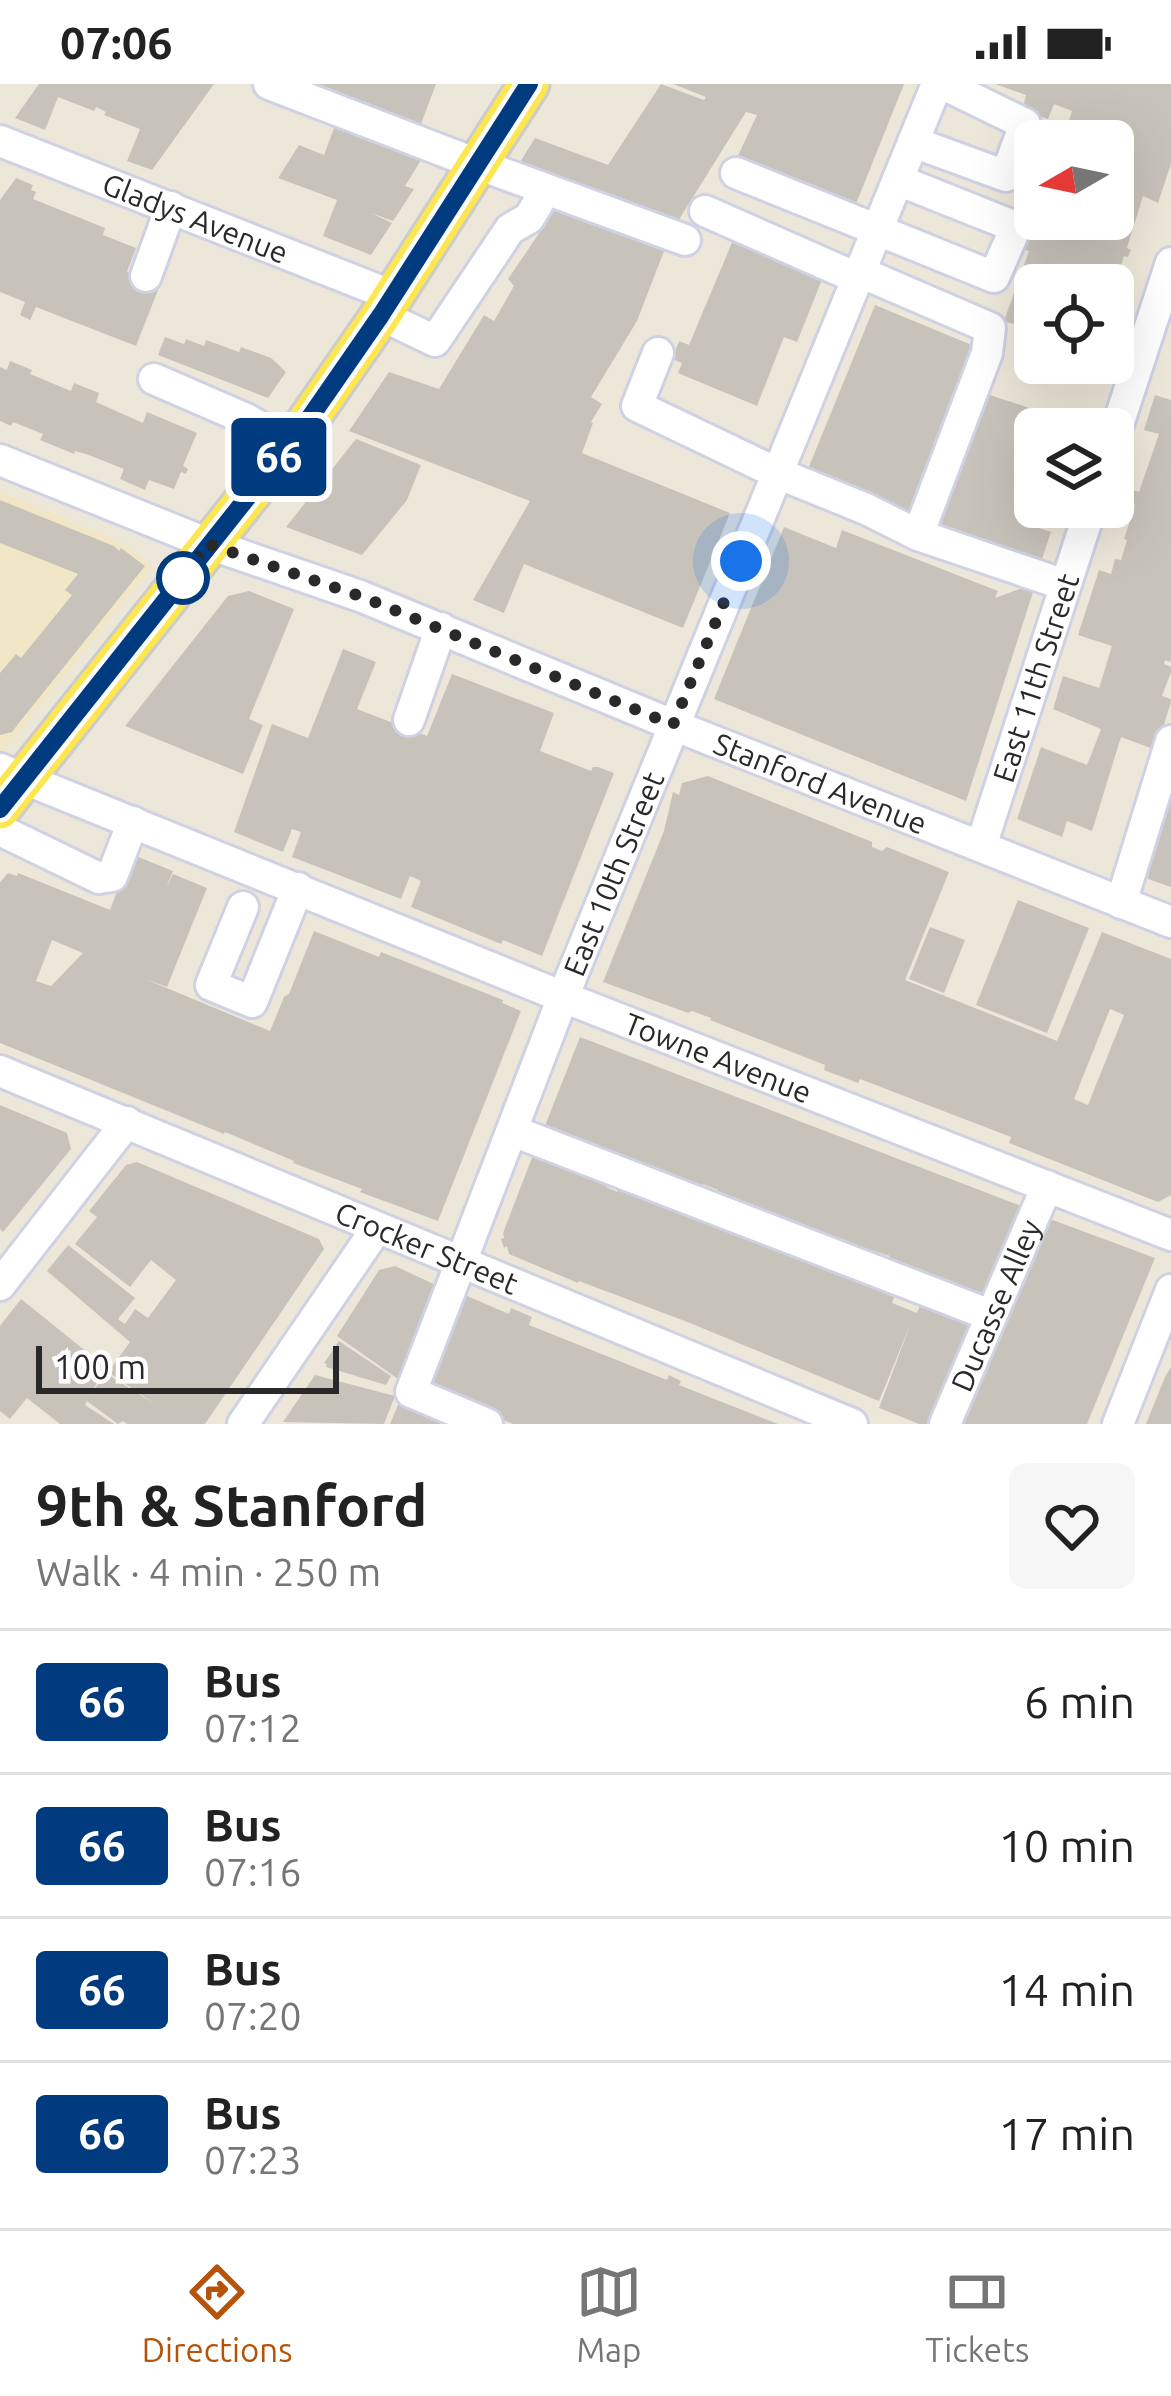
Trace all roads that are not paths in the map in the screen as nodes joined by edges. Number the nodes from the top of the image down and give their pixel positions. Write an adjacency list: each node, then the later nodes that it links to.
1 (269, 84): 6 (street)
2 (529, 84): 6 (main road)
3 (940, 84): 5 (street, East 10th Street); 5 (street)
4 (0, 141): 10 (street, Gladys Avenue)
5 (913, 142): 8 (street, East 10th Street)
6 (477, 164): 13 (street); 17 (main road)
7 (736, 172): 12 (street)
8 (898, 180): 12 (street, East 10th Street); 12 (street)
9 (538, 203): 17 (street, Gladys Avenue)
10 (171, 207): 16 (street); 17 (street, Gladys Avenue)
11 (705, 212): 15 (street)
12 (877, 230): 15 (street, East 10th Street)
13 (685, 240)
14 (1171, 263): 20 (street)
15 (859, 275): 23 (street, East 10th Street); 25 (street)
16 (146, 276)
17 (387, 306): 21 (main road)
18 (658, 353): 23 (street)
19 (154, 380): 21 (street)
20 (1123, 408)
21 (290, 444): 26 (main road)
22 (0, 460): 26 (street, Stanford Avenue)
23 (777, 473): 25 (street); 30 (street, East 10th Street)
24 (1084, 528): 27 (street, East 11th Street)
25 (918, 536): 27 (street)
26 (208, 544): 28 (street, Stanford Avenue); 32 (main road)
27 (1065, 585): 35 (street, East 11th Street)
28 (441, 628): 29 (street); 30 (street, Stanford Avenue)
29 (409, 721)
30 (673, 725): 35 (street, Stanford Avenue); 40 (street, East 10th Street)
31 (1171, 741): 37 (street)
32 (8, 785): 33 (street, Towne Avenue)
33 (133, 822): 34 (street); 36 (street, Towne Avenue)
34 (0, 830)
35 (981, 846): 37 (street, Stanford Avenue)
36 (298, 888): 38 (street); 40 (street, Towne Avenue)
37 (1121, 902): 39 (street, Stanford Avenue)
38 (243, 908)
39 (1171, 922)
40 (563, 997): 43 (street, East 10th Street); 44 (street, Towne Avenue)
41 (0, 1071): 42 (street, Crocker Street)
42 (127, 1122): 45 (street, Crocker Street); 48 (street)
43 (513, 1131): 47 (street, East 10th Street); 50 (street)
44 (1047, 1186): 46 (street, Towne Avenue); 50 (street, Ducasse Alley)
45 (377, 1228): 47 (street, Crocker Street); 51 (street)
46 (1171, 1234)
47 (459, 1263): 52 (street, East 10th Street); 53 (street, Crocker Street)
48 (0, 1285)
49 (1171, 1290): 55 (street)
50 (990, 1315): 54 (street, Ducasse Alley)
51 (243, 1424)
52 (487, 1424)
53 (851, 1424)
54 (945, 1424)
55 (1118, 1424)

